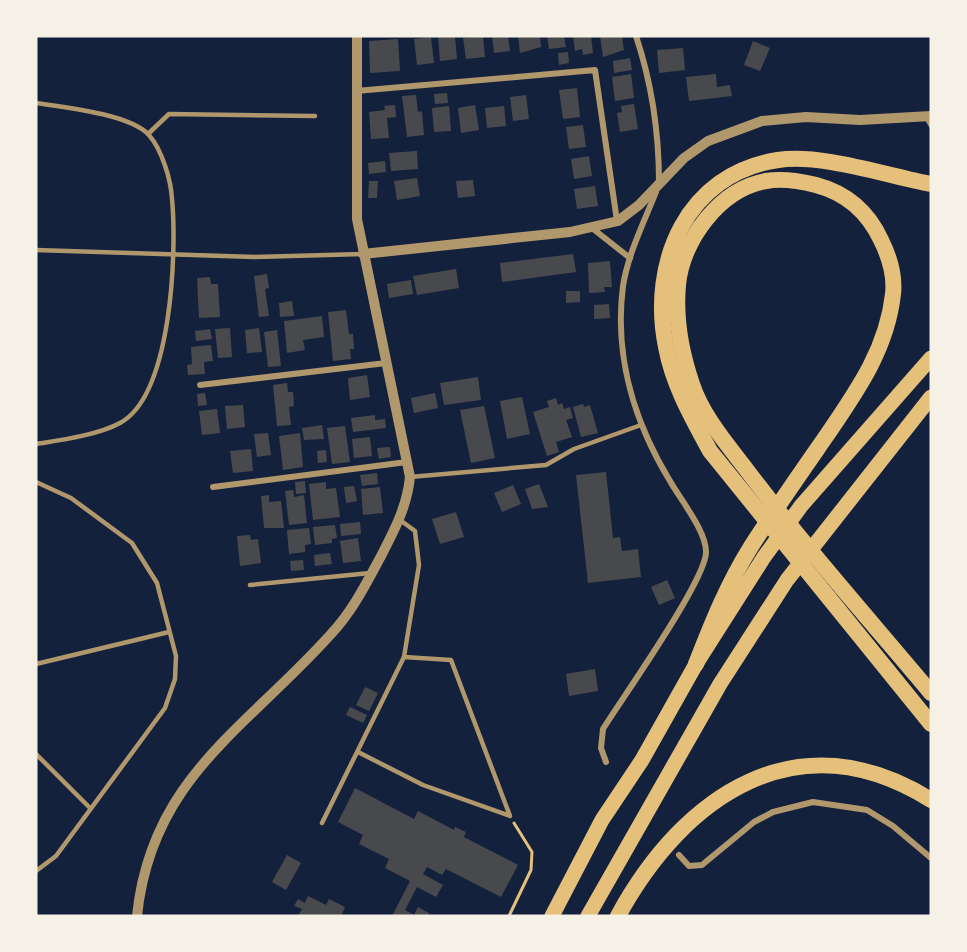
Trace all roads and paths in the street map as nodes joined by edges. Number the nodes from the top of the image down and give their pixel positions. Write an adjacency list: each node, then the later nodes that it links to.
1 (357, 36): 3 (street)
2 (636, 36): 8 (street)
3 (356, 91): 10 (street); 14 (street)
4 (36, 103): 7 (lane)
5 (315, 116): 7 (lane)
6 (929, 120): 8 (street)
7 (148, 134): 13 (lane)
8 (660, 182): 10 (street); 15 (street)
9 (931, 184): 35 (highway)
10 (618, 221): 11 (street)
11 (592, 228): 14 (street); 15 (street)
12 (36, 250): 13 (lane)
13 (172, 254): 14 (lane); 21 (lane)
14 (363, 254): 17 (street)
15 (630, 258): 20 (street)
16 (931, 358): 27 (highway)
17 (386, 363): 18 (street); 22 (street)
18 (200, 385)
19 (931, 397): 49 (highway)
20 (641, 425): 23 (lane); 38 (street)
21 (36, 444)
22 (406, 462): 23 (street); 25 (street)
23 (410, 477): 26 (street)
24 (36, 482): 30 (lane)
25 (213, 487)
26 (400, 520): 28 (street); 31 (lane)
27 (758, 551): 33 (highway); 34 (highway)
28 (372, 572): 29 (lane); 46 (street)
29 (250, 585)
30 (169, 632): 32 (lane); 40 (lane)
31 (404, 657): 36 (lane); 41 (lane)
32 (36, 664)
33 (696, 664): 48 (highway)
34 (931, 693)
35 (931, 724)
36 (358, 752): 41 (lane); 42 (lane)
37 (36, 754): 40 (lane)
38 (606, 762)
39 (931, 800): 50 (highway)
40 (90, 808): 45 (lane)
41 (510, 816): 47 (path)
42 (322, 823)
43 (679, 855): 44 (street)
44 (931, 858)
45 (36, 871)
46 (137, 916)
47 (509, 916)
48 (552, 916)
49 (588, 916)
50 (618, 916)

